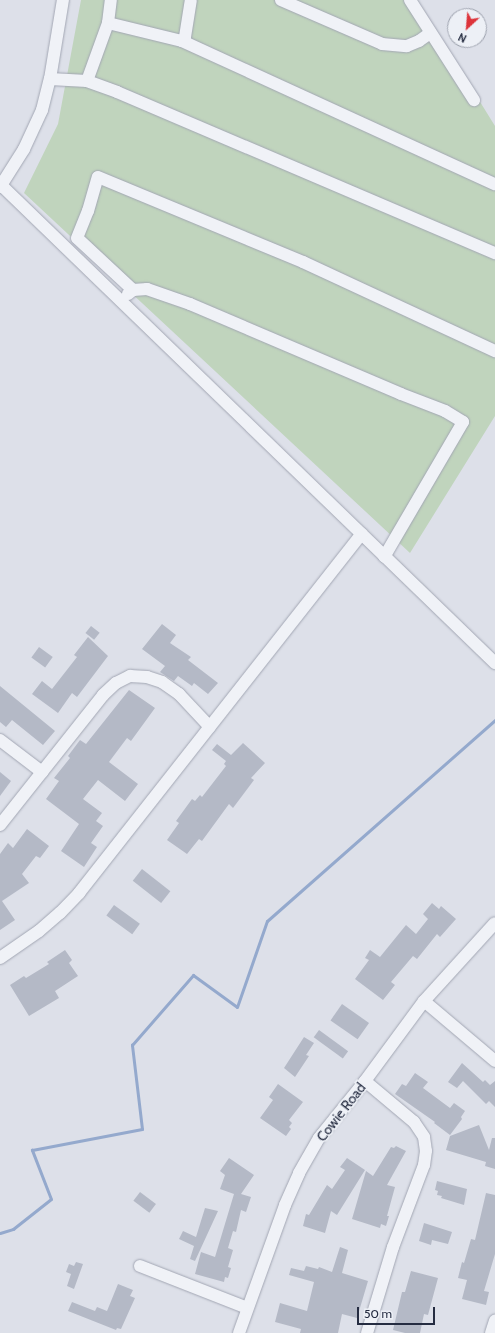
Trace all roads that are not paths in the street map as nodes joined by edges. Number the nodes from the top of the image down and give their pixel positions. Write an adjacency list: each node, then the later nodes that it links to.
1 (64, 0): 9 (street)
2 (111, 0): 6 (street)
3 (191, 0): 8 (street)
4 (281, 0): 7 (street)
5 (410, 0): 7 (street)
6 (108, 23): 8 (street); 10 (street)
7 (430, 33): 11 (street)
8 (182, 41): 12 (street)
9 (50, 78): 10 (street); 13 (street)
10 (87, 81): 14 (street)
11 (474, 100)
12 (495, 184)
13 (1, 185): 16 (street)
14 (495, 254)
15 (133, 290): 16 (street); 17 (street); 19 (street)
16 (121, 300): 18 (street)
17 (495, 350)
18 (361, 534): 19 (street); 21 (street)
19 (384, 557): 20 (street)
20 (495, 663)
21 (210, 727): 23 (street); 26 (street)
22 (0, 740): 23 (street)
23 (42, 772): 24 (street)
24 (0, 825)
25 (495, 922): 27 (street, Cowie Road)
26 (0, 958)
27 (424, 1001): 28 (street); 29 (street, Cowie Road)
28 (495, 1061)
29 (365, 1081): 31 (street, Cowie Road); 34 (street)
30 (140, 1266): 31 (street)
31 (246, 1308): 33 (street, Cowie Road)
32 (495, 1321): 35 (street)
33 (239, 1333)
34 (367, 1333)
35 (491, 1333)

